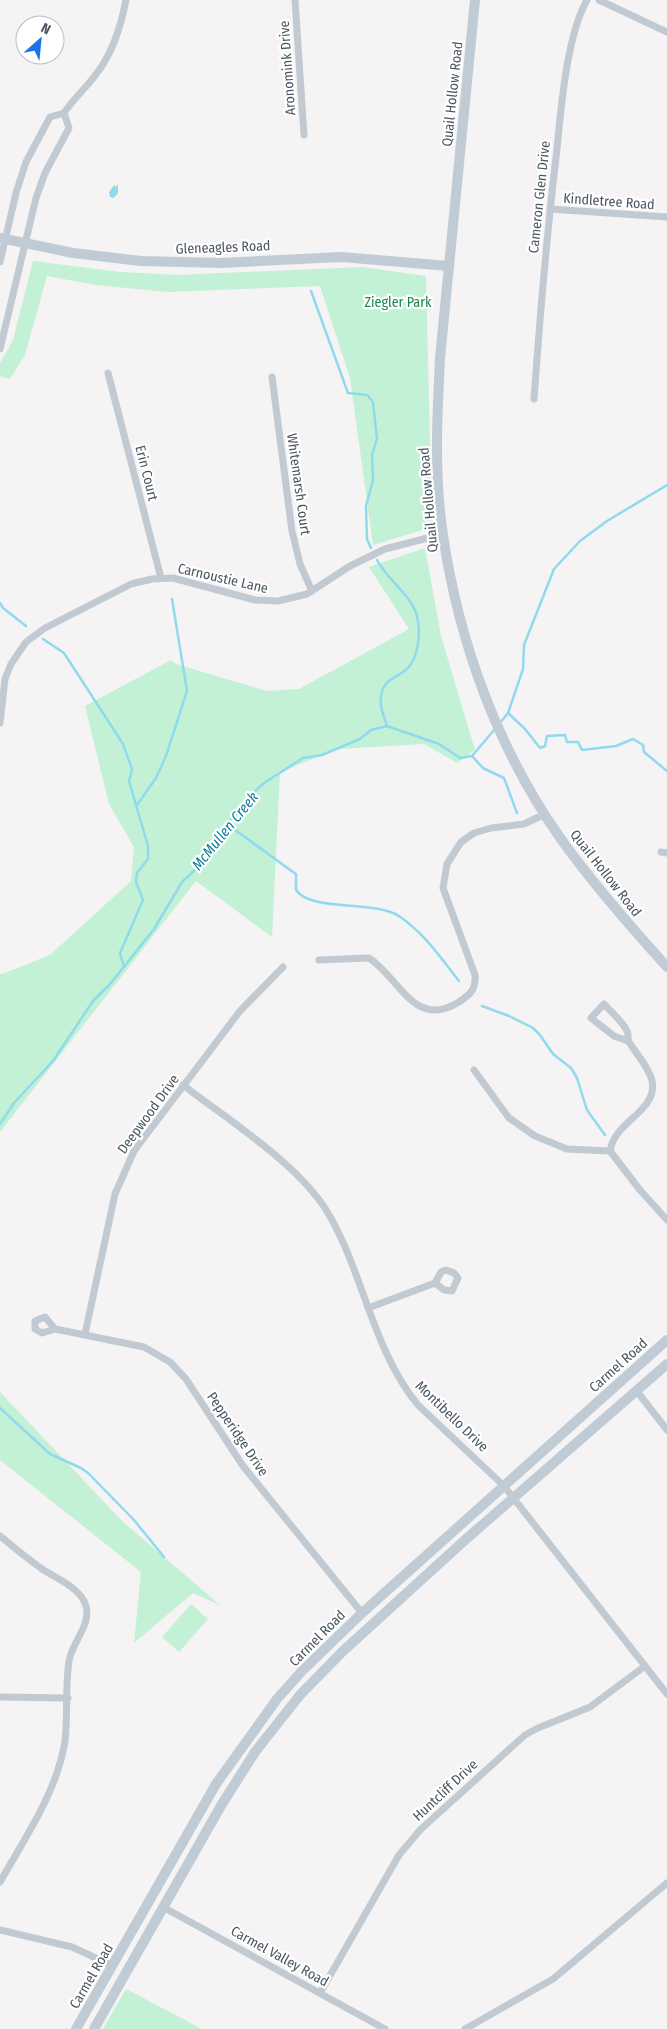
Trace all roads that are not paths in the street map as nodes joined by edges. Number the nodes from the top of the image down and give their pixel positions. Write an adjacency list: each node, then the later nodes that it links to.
1 (126, 0): 7 (street)
2 (295, 0): 8 (street, Aronomink Drive)
3 (475, 0): 14 (main road, Quail Hollow Road)
4 (587, 0): 9 (street, Cameron Glen Drive)
5 (599, 0): 6 (street)
6 (667, 32)
7 (64, 113): 11 (street); 12 (street)
8 (304, 135)
9 (550, 209): 10 (street, Kindletree Road); 18 (street, Cameron Glen Drive)
10 (667, 217)
11 (3, 238): 12 (main road, Gleneagles Road); 13 (street)
12 (26, 244): 14 (main road, Gleneagles Road); 15 (street)
13 (0, 262)
14 (449, 266): 19 (main road, Quail Hollow Road)
15 (0, 349)
16 (108, 373): 20 (street, Erin Court)
17 (272, 377): 21 (street, Whitemarsh Court)
18 (534, 399)
19 (443, 534): 21 (street, Carnoustie Lane); 23 (main road, Quail Hollow Road)
20 (160, 578): 21 (street, Carnoustie Lane); 22 (street, Carnoustie Lane)
21 (312, 591)
22 (0, 723)
23 (545, 814): 24 (street); 26 (main road, Quail Hollow Road)
24 (319, 960)
25 (283, 967): 29 (street, Deepwood Drive)
26 (667, 967)
27 (628, 1041): 27 (street); 30 (street)
28 (474, 1070): 30 (street)
29 (183, 1085): 33 (street, Montibello Drive); 35 (street, Deepwood Drive)
30 (610, 1151): 31 (street)
31 (667, 1219)
32 (435, 1283): 33 (street)
33 (368, 1308): 40 (street, Montibello Drive)
34 (55, 1328): 35 (street, Pepperidge Drive)
35 (85, 1334): 43 (street, Pepperidge Drive)
36 (667, 1340): 40 (main road, Carmel Road)
37 (667, 1364): 38 (main road, Carmel Road)
38 (636, 1390): 39 (street); 41 (main road, Carmel Road)
39 (667, 1430)
40 (504, 1486): 41 (street, Montibello Drive); 43 (main road, Carmel Road)
41 (513, 1497): 44 (street, Montibello Drive); 50 (main road, Carmel Road)
42 (0, 1536): 47 (street)
43 (362, 1613): 52 (main road, Carmel Road)
44 (645, 1666): 45 (street, Montibello Drive); 53 (street, Huntcliff Drive)
45 (667, 1694)
46 (0, 1697): 47 (street)
47 (68, 1698): 48 (street)
48 (0, 1882)
49 (667, 1883): 57 (street)
50 (163, 1907): 53 (street, Carmel Valley Road); 55 (main road, Carmel Road)
51 (0, 1930): 52 (street)
52 (113, 1966): 54 (main road, Carmel Road)
53 (320, 1993): 56 (street, Carmel Valley Road)
54 (76, 2029)
55 (94, 2029)
56 (385, 2029)
57 (465, 2029)

